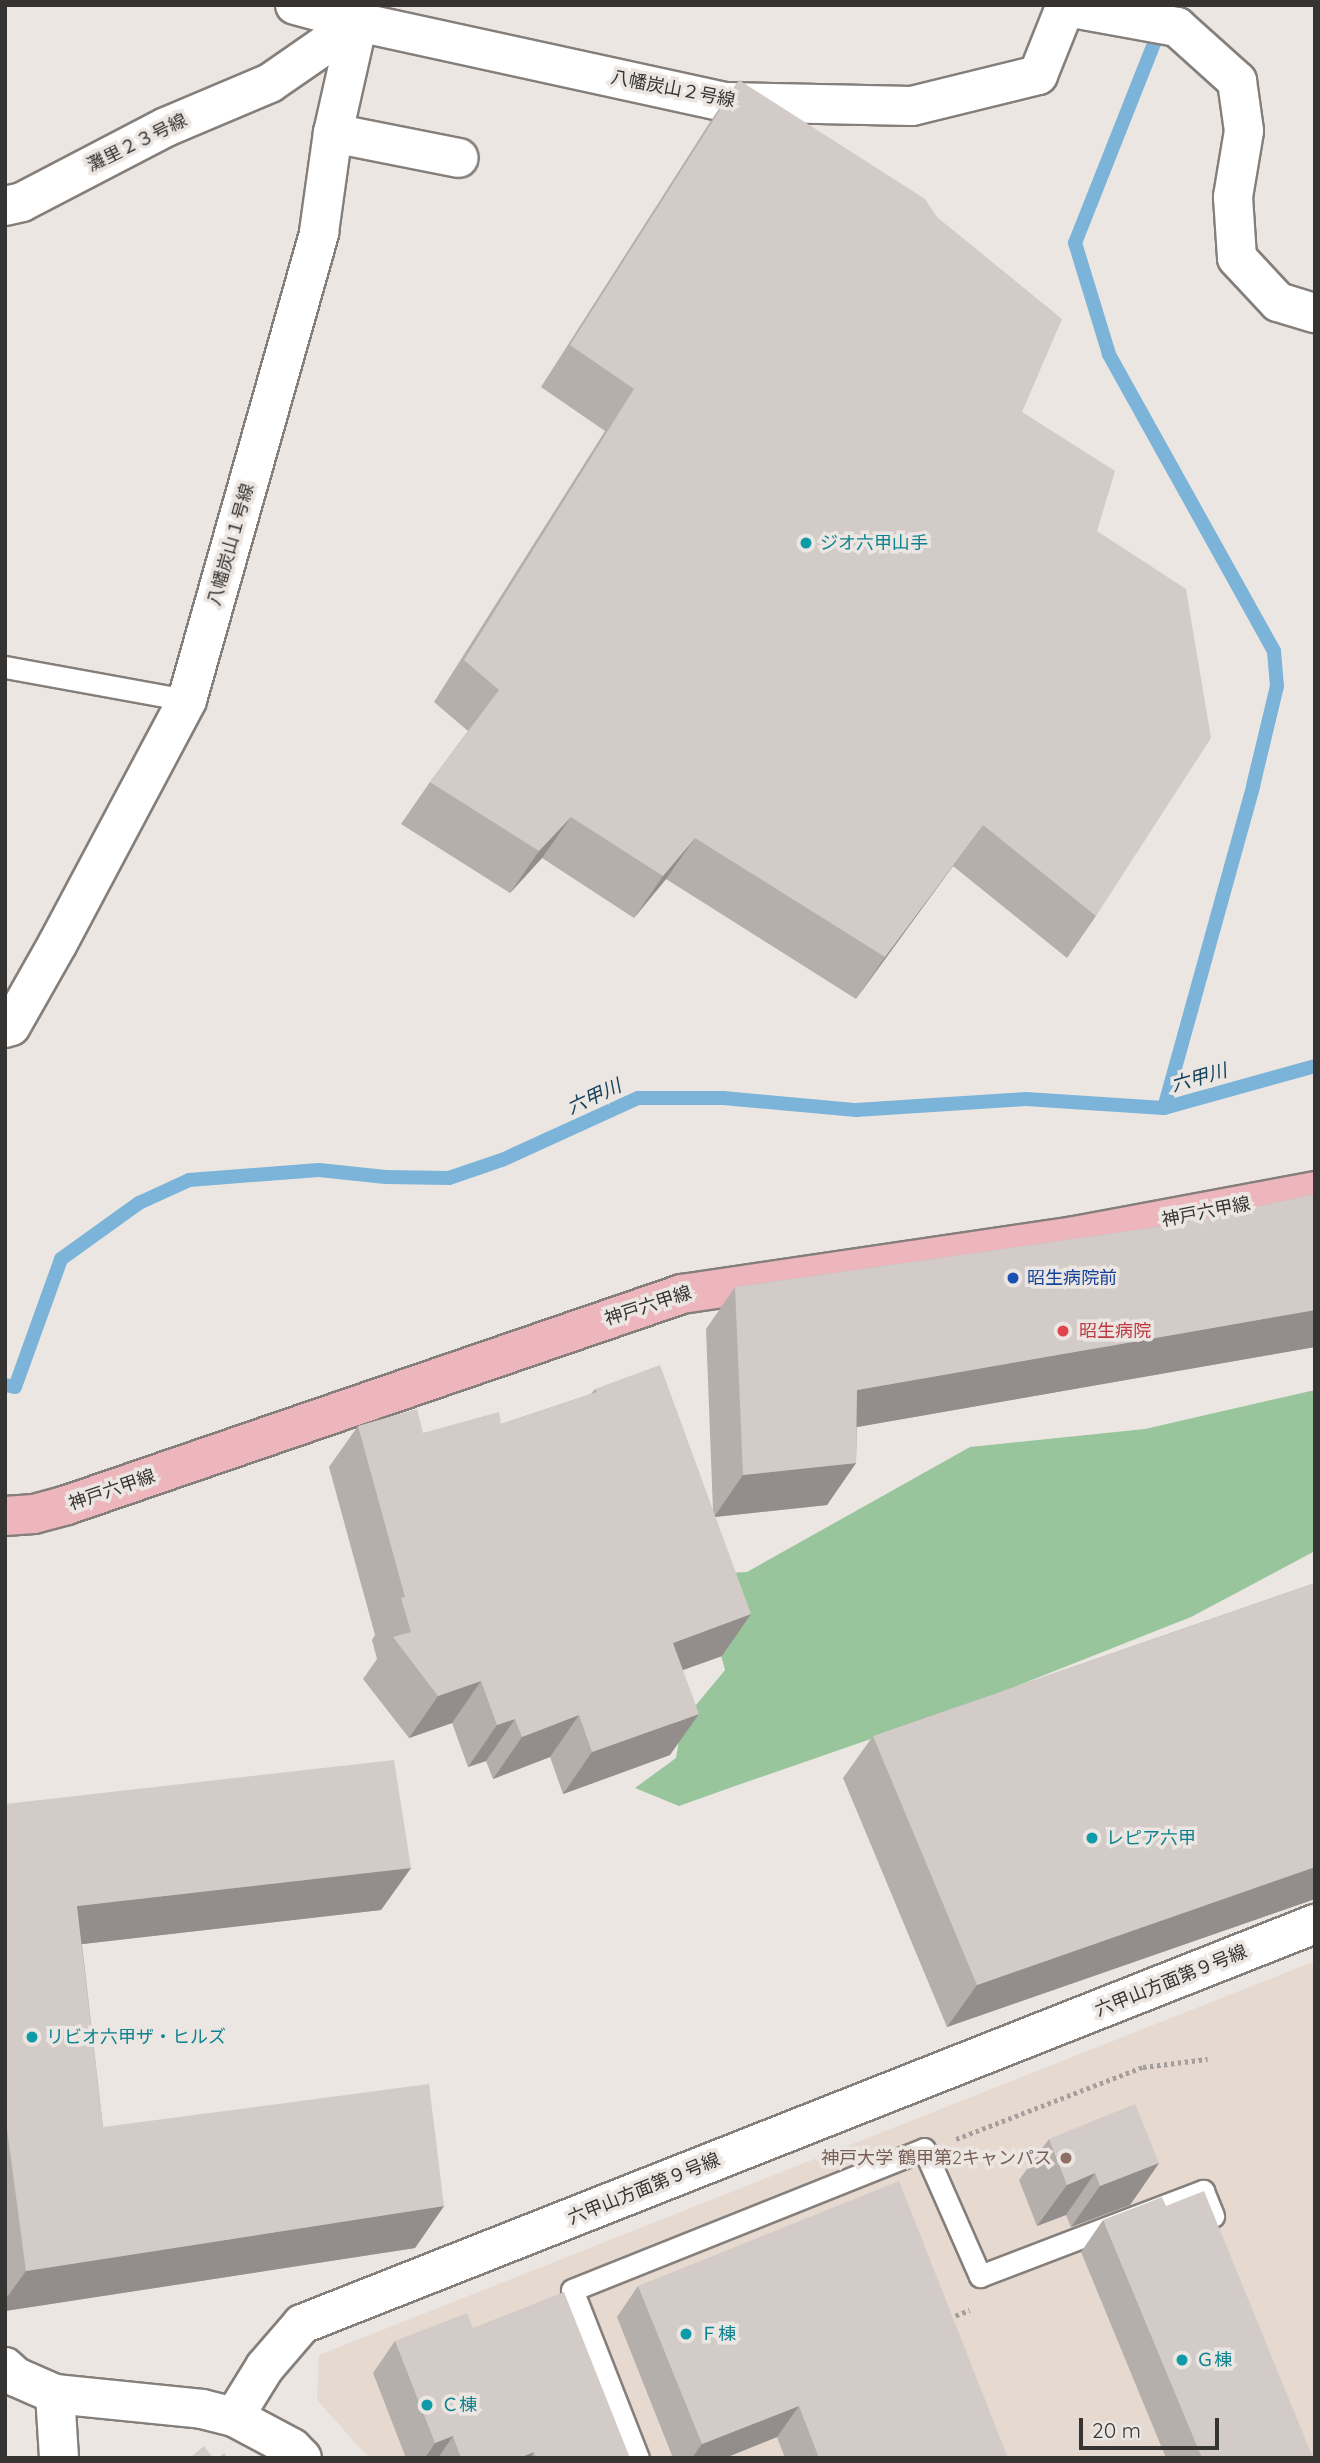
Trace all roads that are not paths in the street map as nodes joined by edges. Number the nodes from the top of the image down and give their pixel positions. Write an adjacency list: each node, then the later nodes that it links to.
1 (295, 5): 3 (street)
2 (1067, 6): 3 (street, 八幡炭山２号線); 7 (street)
3 (358, 22): 4 (street, 八幡炭山１号線); 6 (street, 灘里２３号線)
4 (333, 133): 5 (street); 9 (street, 八幡炭山１号線)
5 (459, 158)
6 (5, 206)
7 (1315, 313)
8 (5, 667): 9 (lane)
9 (187, 700): 10 (street, 八幡炭山１号線)
10 (5, 1028)
11 (1315, 1191): 12 (main road, 神戸六甲線)
12 (5, 1516)
13 (1315, 1924): 17 (street, 六甲山方面第９号線)
14 (1223, 2242): 20 (lane)
15 (5, 2367): 16 (street)
16 (55, 2394): 17 (street); 18 (street)
17 (234, 2417): 19 (street)
18 (59, 2458)
19 (302, 2458)
20 (638, 2458)

